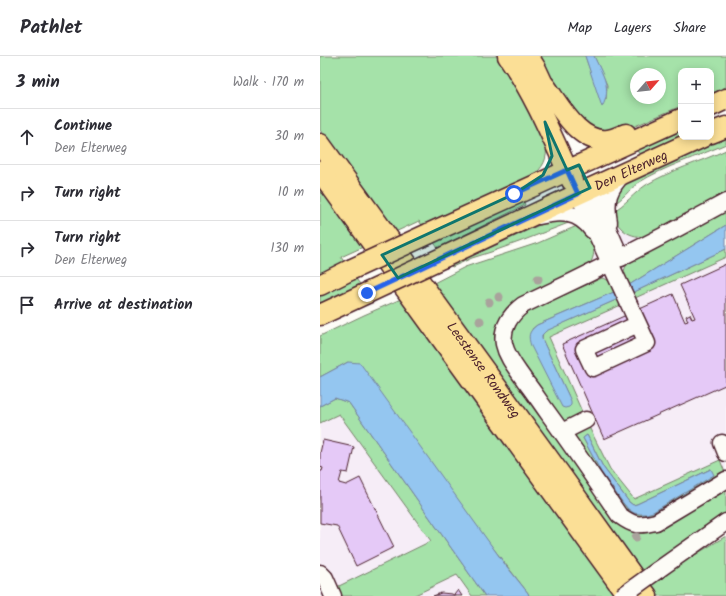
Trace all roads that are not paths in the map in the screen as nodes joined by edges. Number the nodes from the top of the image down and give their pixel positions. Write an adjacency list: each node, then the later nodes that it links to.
1 (508, 56): 10 (main road)
2 (528, 56): 3 (main road)
3 (545, 86): 8 (main road); 15 (main road)
4 (726, 89): 5 (main road)
5 (714, 95)
6 (726, 99): 7 (main road)
7 (714, 105)
8 (678, 110)
9 (678, 120): 15 (main road, Den Elterweg)
10 (545, 122): 15 (main road); 19 (main road)
11 (726, 127): 12 (main road)
12 (714, 132)
13 (696, 140): 17 (main road, Den Elterweg)
14 (320, 144): 35 (main road, Leestense Rondweg)
15 (573, 168): 18 (main road); 19 (main road, Den Elterweg)
16 (320, 171): 34 (main road, Leestense Rondweg)
17 (624, 173): 18 (main road, Den Elterweg); 22 (street)
18 (584, 191): 21 (main road, Den Elterweg); 22 (street)
19 (514, 194): 24 (main road, Den Elterweg, bridge)
20 (726, 202): 23 (street)
21 (524, 219): 22 (street); 25 (main road, Den Elterweg, bridge)
22 (608, 244): 23 (street)
23 (616, 261): 26 (street); 28 (street)
24 (320, 285)
25 (320, 315)
26 (636, 319): 26 (street)
27 (586, 420): 28 (street)
28 (562, 432): 29 (street)
29 (726, 480)
30 (726, 522): 33 (street, bridge)
31 (320, 572): 32 (street)
32 (333, 596)
33 (622, 596)
34 (628, 596)
35 (647, 596)

